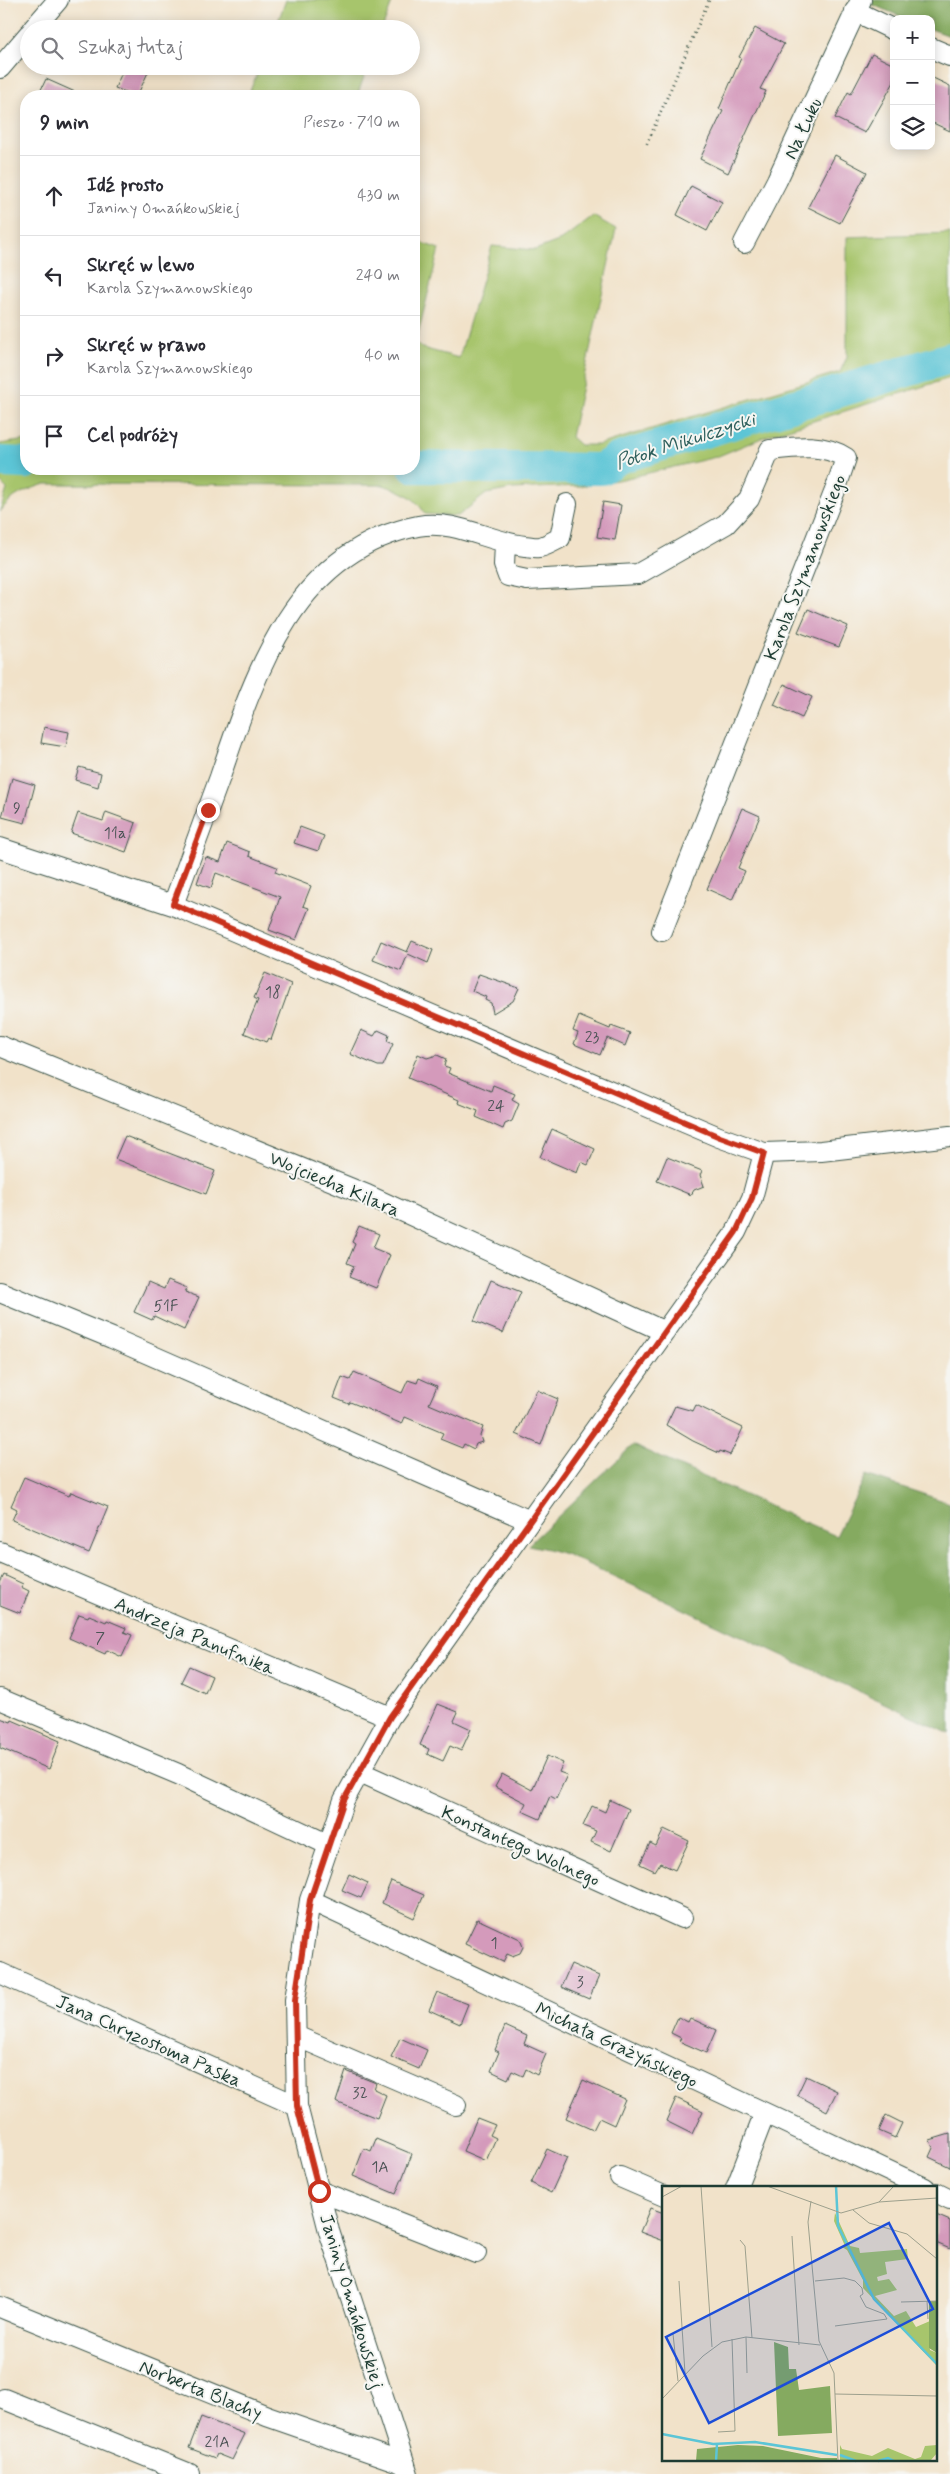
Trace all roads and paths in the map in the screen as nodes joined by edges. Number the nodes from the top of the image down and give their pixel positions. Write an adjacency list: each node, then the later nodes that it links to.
1 (58, 0): 4 (street)
2 (709, 0): 10 (path)
3 (858, 6): 5 (street, Na Łuku); 11 (street, Na Łuku)
4 (41, 20)
5 (890, 27)
6 (20, 45): 9 (street)
7 (935, 50): 8 (street)
8 (950, 56)
9 (0, 68)
10 (647, 144)
11 (744, 243)
12 (567, 504): 13 (street)
13 (506, 543): 15 (street); 16 (street, Karola Szymanowskiego)
14 (0, 848): 15 (street)
15 (173, 904): 19 (street)
16 (662, 931)
17 (0, 1046): 21 (street, Wojciecha Kilara)
18 (950, 1136): 19 (street)
19 (764, 1153): 21 (street, Janiny Omańkowskiej)
20 (0, 1292): 22 (street)
21 (665, 1332): 22 (street, Janiny Omańkowskiej)
22 (530, 1521): 25 (street, Janiny Omańkowskiej)
23 (0, 1552): 25 (street, Andrzeja Panufnika)
24 (0, 1699): 27 (street)
25 (390, 1717): 26 (street, Janiny Omańkowskiej)
26 (360, 1772): 27 (street, Janiny Omańkowskiej); 29 (street, Konstantego Wolnego)
27 (329, 1845): 28 (street, Janiny Omańkowskiej)
28 (310, 1900): 31 (street, Janiny Omańkowskiej); 34 (street, Michała Grażyńskiego)
29 (682, 1918)
30 (0, 1973): 33 (street, Jana Chryzostoma Paska)
31 (296, 2036): 32 (street); 33 (street, Janiny Omańkowskiej)
32 (456, 2105)
33 (297, 2106): 38 (street, Janiny Omańkowskiej)
34 (765, 2113): 36 (street); 37 (street, Michała Grażyńskiego)
35 (620, 2176): 40 (street)
36 (737, 2186)
37 (921, 2186)
38 (319, 2191): 42 (street); 45 (street, Janiny Omańkowskiej)
39 (938, 2194): 41 (street)
40 (662, 2195)
41 (950, 2200)
42 (476, 2253)
43 (0, 2306): 45 (street, Norberta Blachy)
44 (4, 2399): 46 (street)
45 (406, 2469)
46 (190, 2474)

